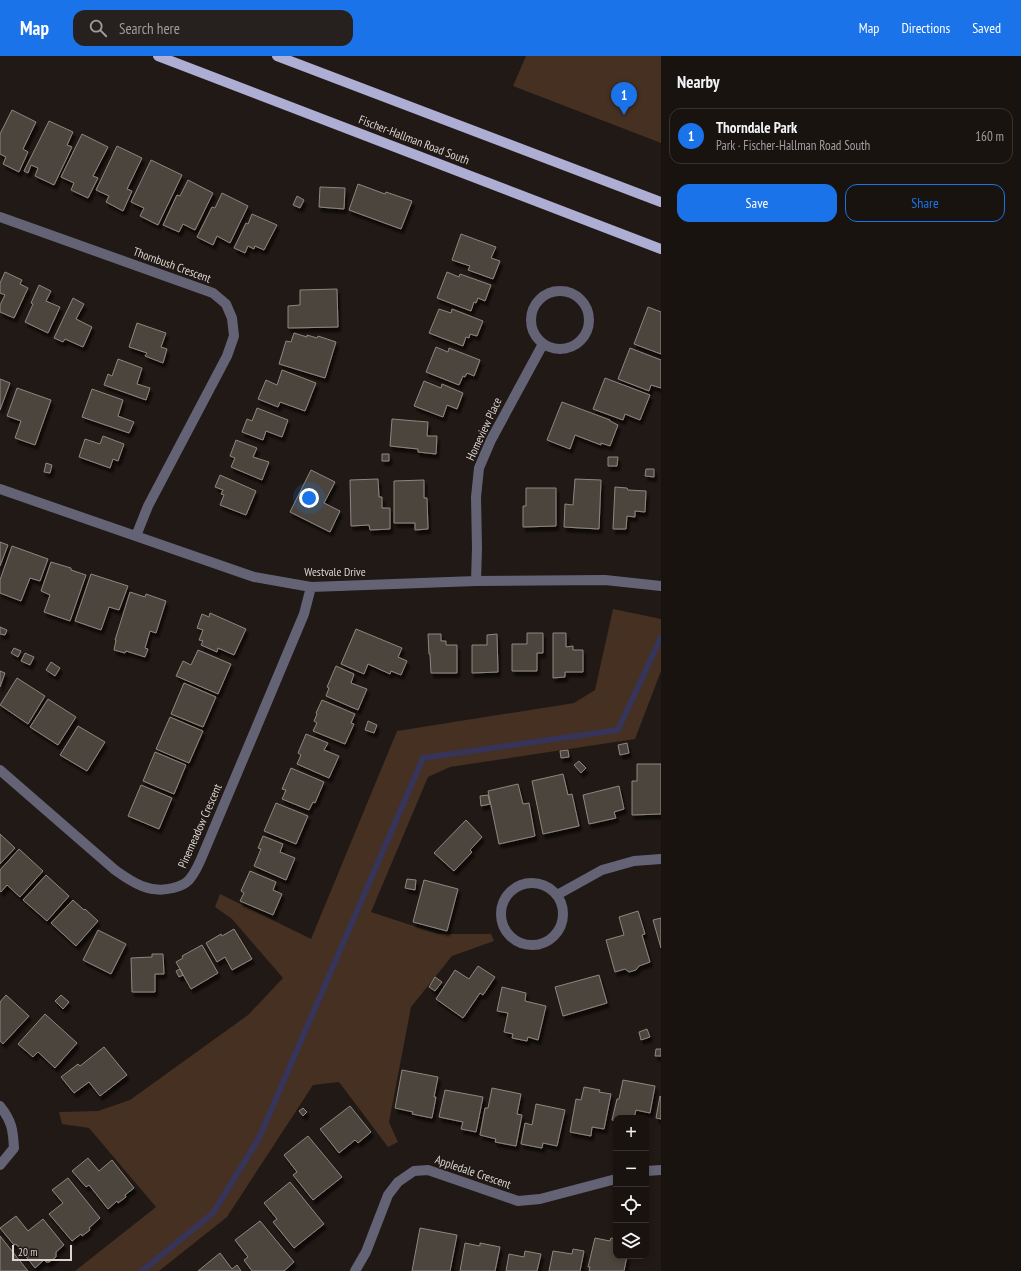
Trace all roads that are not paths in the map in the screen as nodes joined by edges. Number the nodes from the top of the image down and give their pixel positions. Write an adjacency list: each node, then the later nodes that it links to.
1 (158, 56): 5 (main road, Fischer-Hallman Road South)
2 (277, 56): 3 (main road)
3 (661, 202)
4 (0, 217): 8 (street, Thornbush Crescent)
5 (661, 249)
6 (543, 344): 6 (street); 9 (street, Homeview Place)
7 (0, 489): 8 (street, Westvale Drive)
8 (136, 536): 11 (street, Westvale Drive)
9 (476, 581): 10 (street, Westvale Drive); 11 (street, Westvale Drive)
10 (661, 586)
11 (311, 588): 12 (street, Pinemeadow Crescent)
12 (0, 770)
13 (661, 859): 14 (street)
14 (557, 895): 14 (street)
15 (0, 1106): 16 (street)
16 (0, 1165)
17 (661, 1170): 18 (street)
18 (649, 1171)
19 (613, 1180): 20 (street, Appledale Crescent)
20 (355, 1271)

